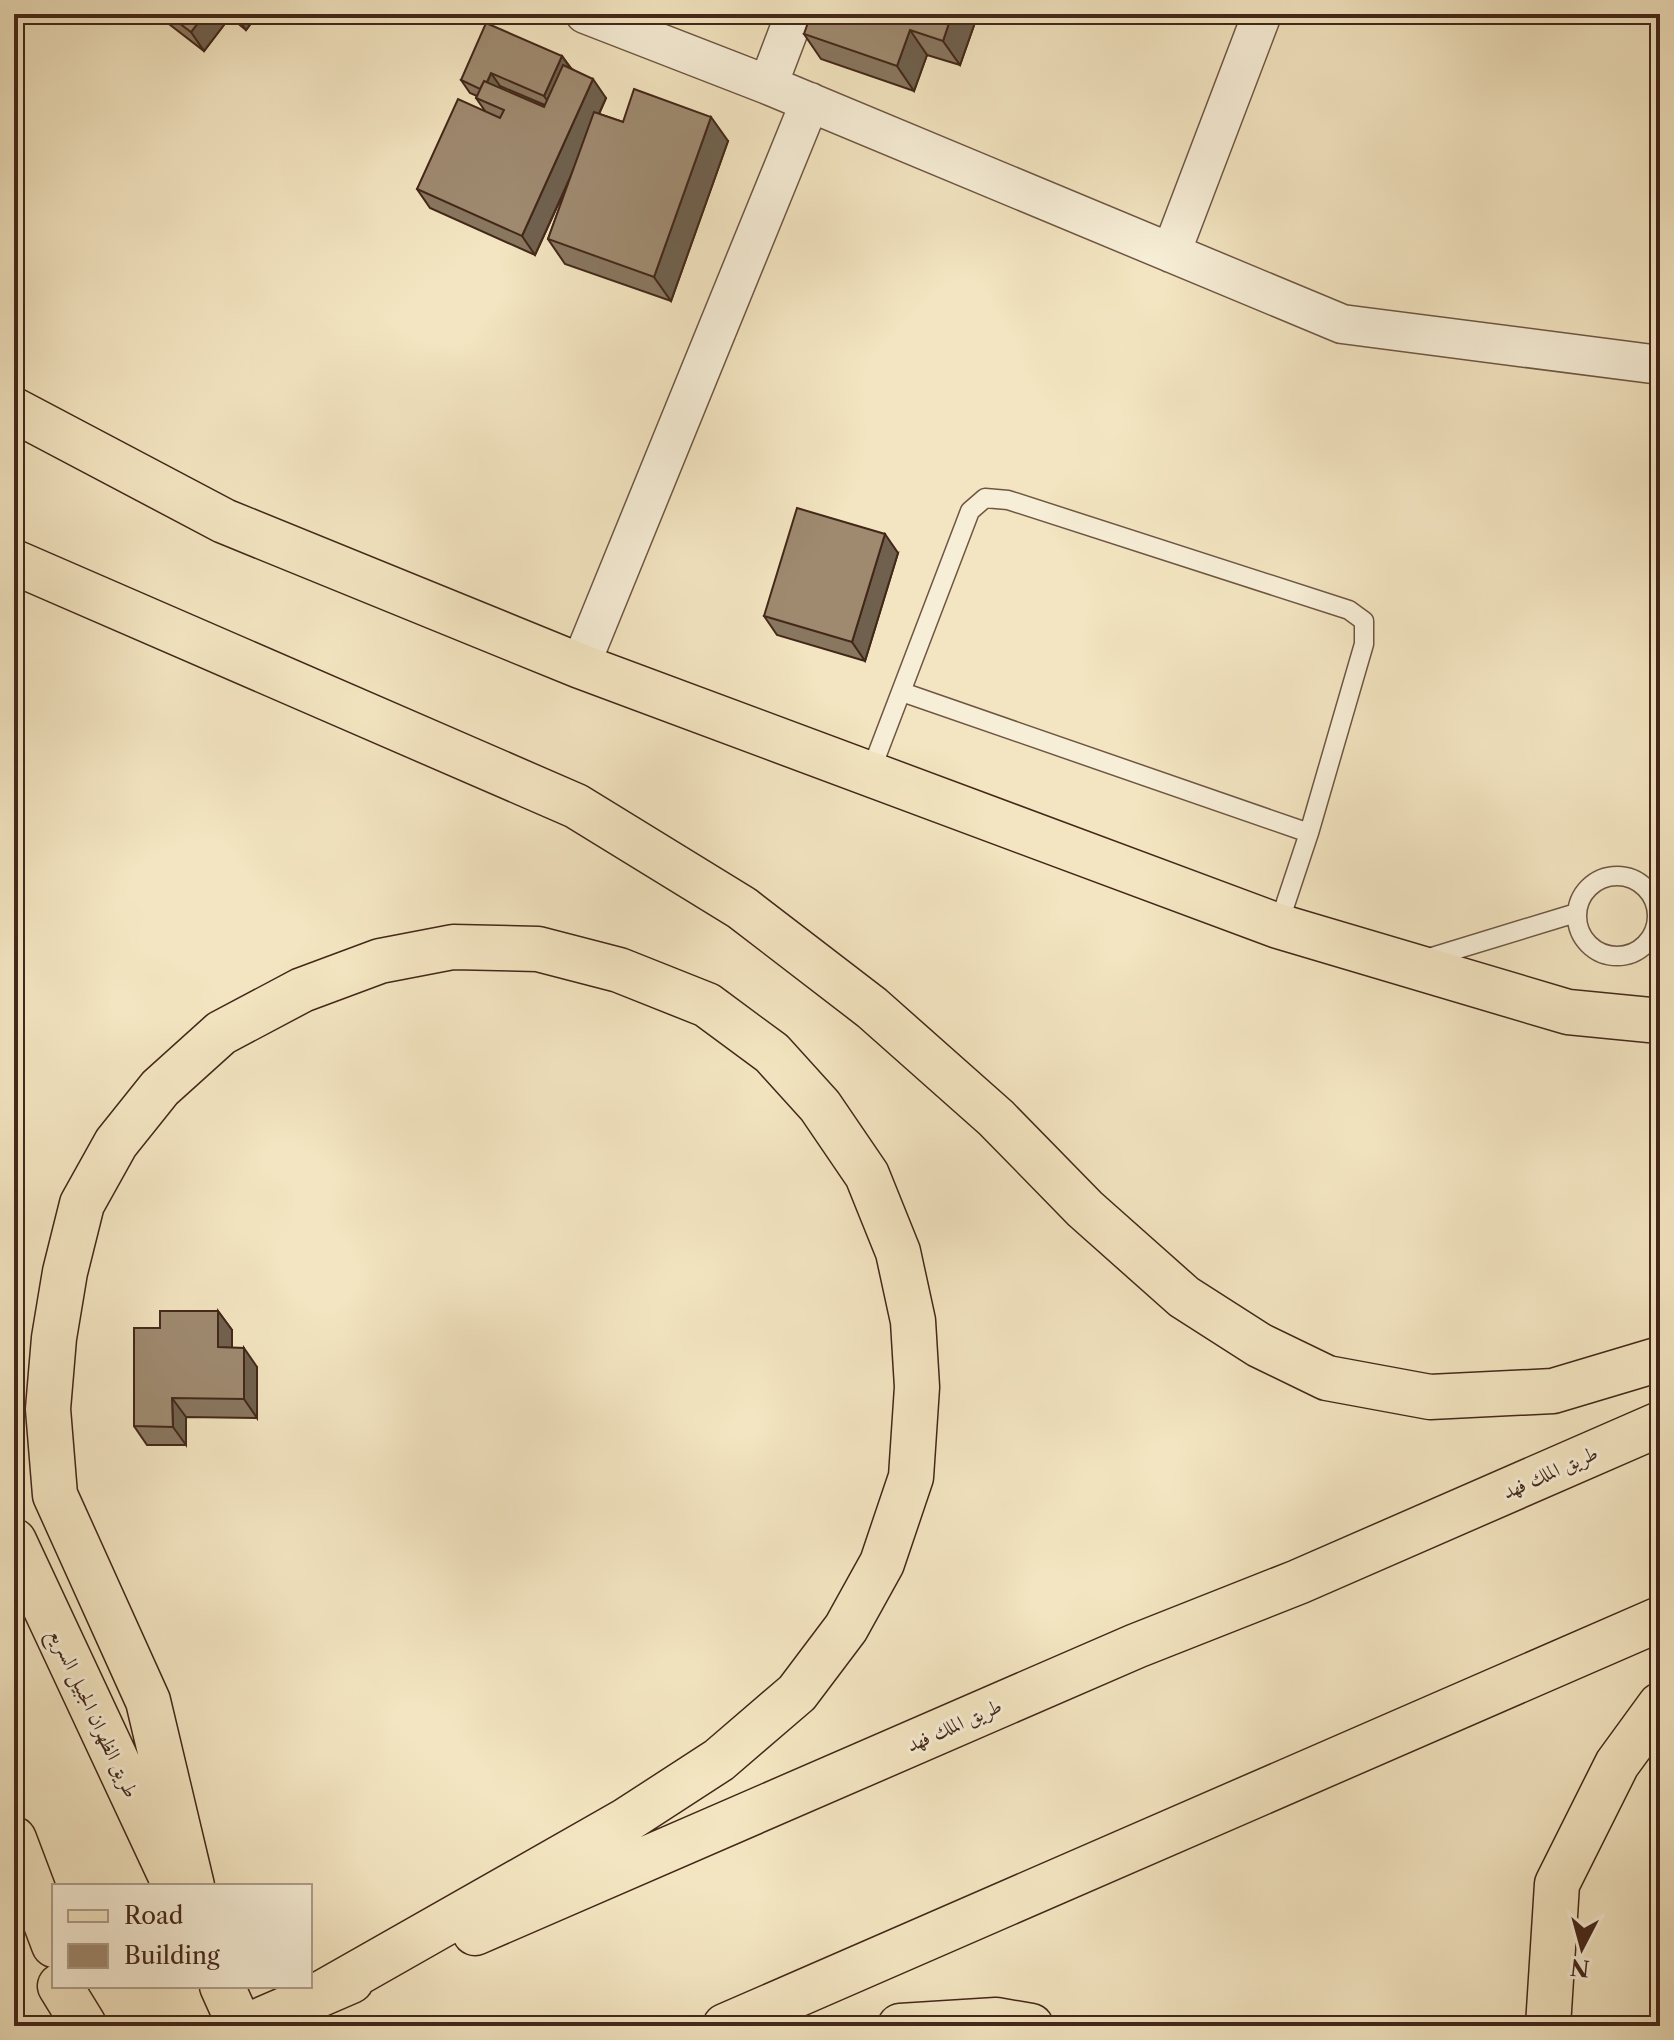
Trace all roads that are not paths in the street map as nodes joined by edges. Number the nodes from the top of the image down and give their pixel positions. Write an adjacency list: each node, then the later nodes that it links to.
1 (585, 14): 4 (street)
2 (795, 14): 4 (street)
3 (1262, 14): 6 (street)
4 (768, 85): 5 (street)
5 (810, 102): 6 (street); 10 (street)
6 (1171, 253): 7 (street)
7 (1660, 365)
8 (14, 410): 10 (main road)
9 (14, 562): 18 (main road)
10 (580, 666): 12 (main road)
11 (902, 692): 12 (lane); 13 (lane); 13 (lane)
12 (870, 773): 15 (main road)
13 (1309, 833): 15 (lane)
14 (1576, 913): 14 (lane); 16 (lane)
15 (1278, 926): 16 (main road)
16 (1404, 965): 17 (main road)
17 (1660, 1021)
18 (1660, 1359)
19 (1660, 1424): 32 (main road, طريق الملك فهد)
20 (14, 1541): 24 (main road, طريق الظهران الجبيل السريع)
21 (1660, 1619): 36 (main road)
22 (1660, 1705): 39 (main road)
23 (14, 1839): 27 (main road)
24 (174, 1884)
25 (192, 1884): 32 (main road)
26 (14, 1913): 28 (main road)
27 (52, 1940)
28 (52, 1974)
29 (61, 1988): 33 (main road)
30 (70, 1988): 33 (main road)
31 (223, 1988): 34 (main road)
32 (324, 1992): 35 (main road, طريق الملك فهد)
33 (84, 2026)
34 (240, 2026)
35 (247, 2026)
36 (725, 2026)
37 (900, 2026): 38 (main road)
38 (1031, 2026)
39 (1548, 2026)

